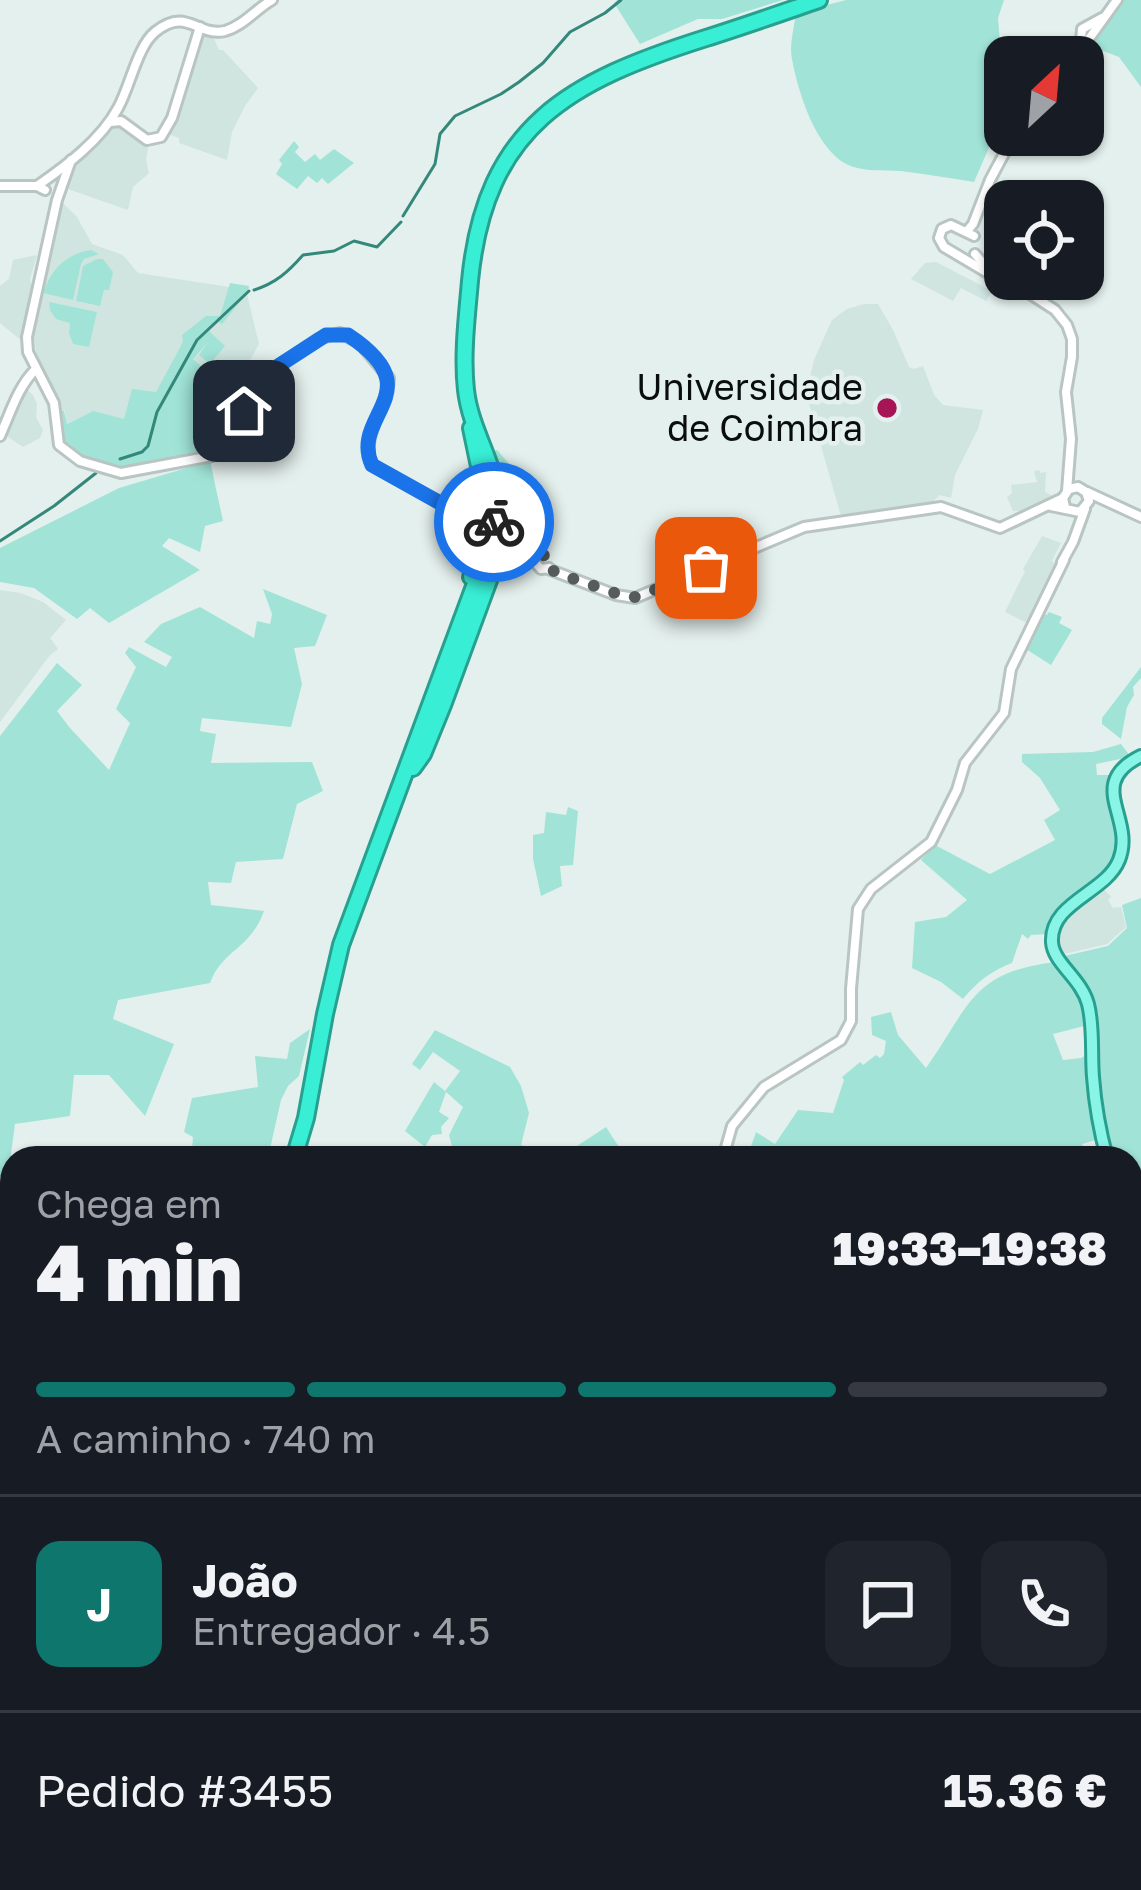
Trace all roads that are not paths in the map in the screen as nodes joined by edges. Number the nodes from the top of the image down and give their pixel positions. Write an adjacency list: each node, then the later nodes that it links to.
1 (272, 0): 5 (street)
2 (800, 0): 6 (highway)
3 (819, 0): 6 (highway)
4 (1117, 0): 7 (street)
5 (200, 27): 8 (street); 9 (street)
6 (724, 29): 21 (highway)
7 (1081, 36)
8 (118, 109): 9 (street); 10 (street)
9 (121, 121): 10 (street)
10 (108, 123): 12 (street)
11 (1002, 156): 14 (street)
12 (50, 185): 13 (street); 20 (street)
13 (0, 186)
14 (971, 230): 15 (street); 16 (street)
15 (975, 254): 16 (street); 17 (street)
16 (963, 257): 18 (street)
17 (984, 265)
18 (984, 268)
19 (1039, 300): 23 (street)
20 (32, 375): 22 (street); 27 (street)
21 (475, 432): 27 (highway); 28 (highway)
22 (0, 436)
23 (1070, 472): 24 (street); 25 (street)
24 (1065, 499): 25 (street); 25 (street); 30 (street)
25 (1083, 500): 26 (street); 34 (street)
26 (1141, 517)
27 (482, 518): 28 (street); 29 (street); 32 (highway); 32 (highway, bridge)
28 (512, 536): 29 (street); 30 (street)
29 (505, 556): 30 (street); 32 (highway)
30 (539, 560)
31 (1141, 756): 35 (main road)
32 (413, 762): 33 (highway)
33 (300, 1146)
34 (726, 1146)
35 (1105, 1146)

